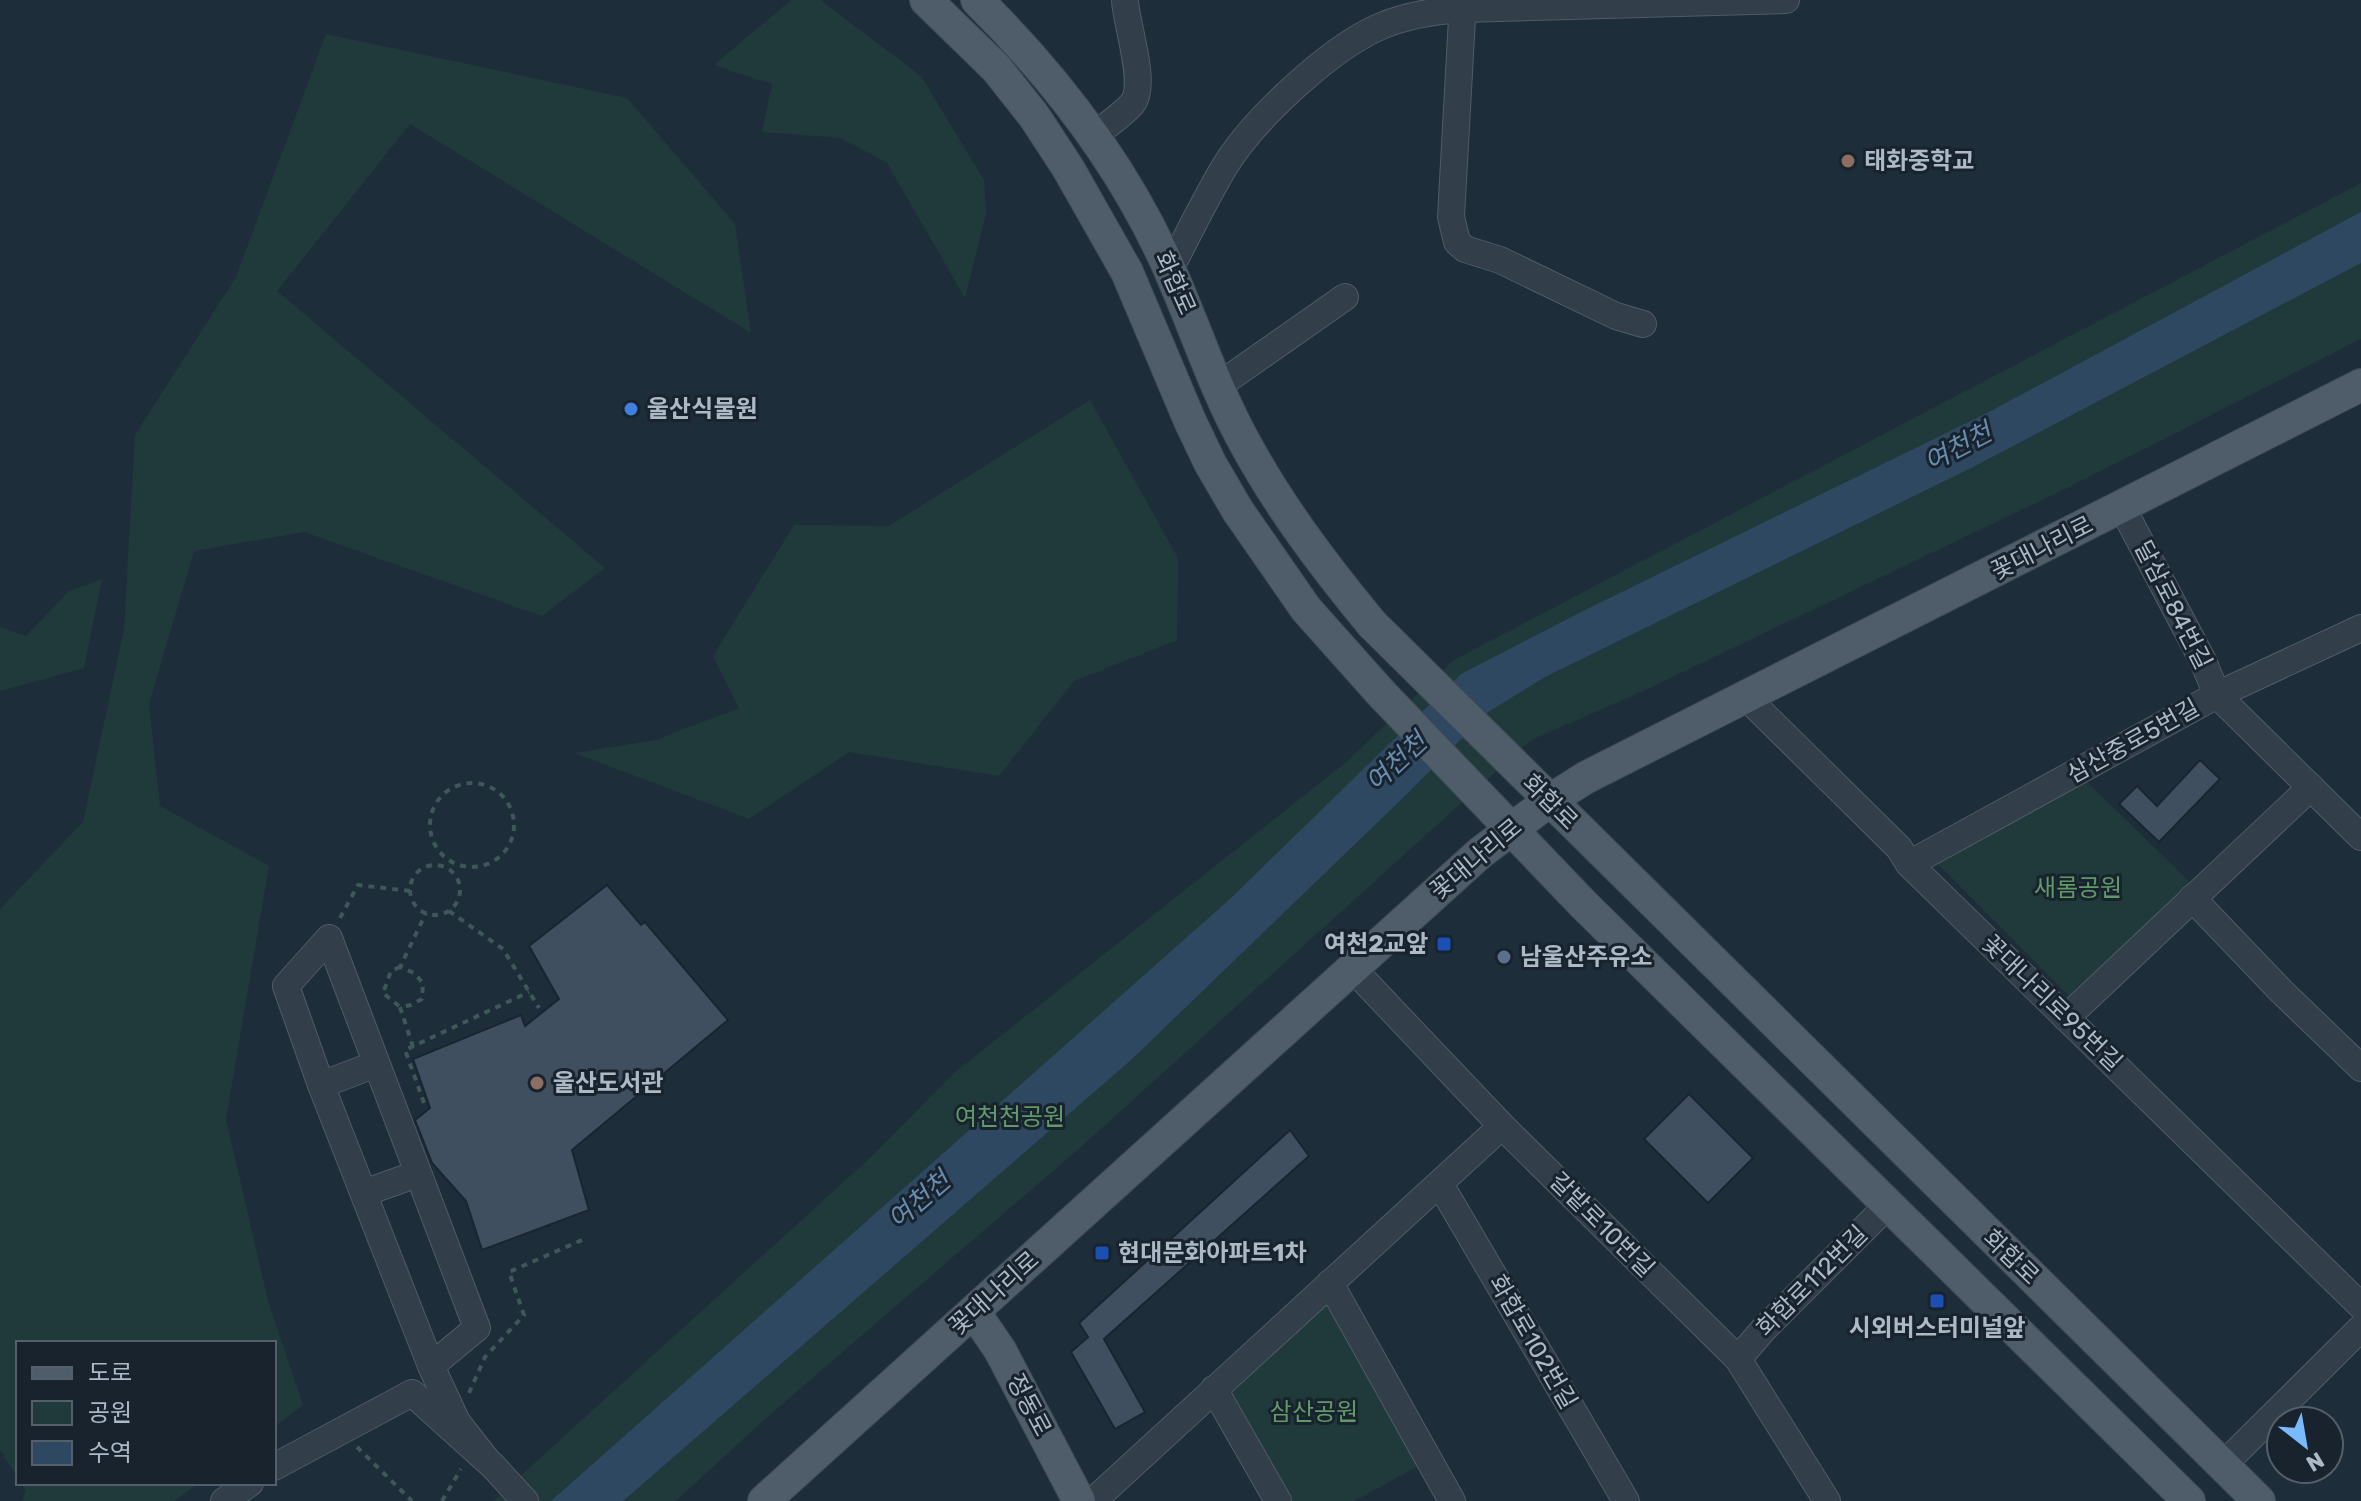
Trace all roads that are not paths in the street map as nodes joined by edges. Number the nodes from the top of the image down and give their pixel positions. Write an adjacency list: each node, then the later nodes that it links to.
1 (926, 0): 18 (main road, 화합로)
2 (977, 0): 6 (main road, 화합로)
3 (1125, 0): 6 (street)
4 (1786, 0): 5 (street)
5 (1463, 4): 7 (street); 9 (street)
6 (1093, 136): 7 (main road, 화합로)
7 (1170, 269): 11 (main road, 화합로)
8 (1345, 297): 11 (street)
9 (1643, 324)
10 (2361, 385): 12 (main road, 꽃대나리로)
11 (1218, 386): 17 (main road, 화합로)
12 (2122, 507): 14 (street, 달삼로84번길); 15 (main road, 꽃대나리로)
13 (2361, 628): 14 (street, 삼산중로5번길)
14 (2217, 695): 16 (street, 달삼로84번길); 20 (street, 삼산중로5번길)
15 (1746, 697): 17 (main road, 꽃대나리로); 20 (street, 꽃대나리로95번길)
16 (2311, 787): 19 (street, 달삼로84번길); 21 (street)
17 (1549, 801): 18 (main road, 꽃대나리로); 40 (main road, 화합로)
18 (1510, 828): 22 (main road, 꽃대나리로); 31 (main road, 화합로)
19 (2361, 837)
20 (1909, 864): 23 (street, 꽃대나리로95번길)
21 (2192, 898): 23 (street); 25 (street)
22 (1352, 968): 27 (street, 갈밭로10번길); 34 (main road, 꽃대나리로)
23 (2066, 1018): 33 (street, 꽃대나리로95번길)
24 (376, 1064): 26 (street); 26 (street); 28 (street)
25 (2361, 1068)
26 (321, 1085): 30 (street)
27 (1502, 1126): 29 (street); 36 (street, 갈밭로10번길)
28 (417, 1174): 30 (street); 37 (street)
29 (1440, 1184): 32 (street); 50 (street, 화합로102번길)
30 (364, 1193): 37 (street)
31 (1888, 1205): 36 (street, 화합로112번길); 52 (main road, 화합로)
32 (1330, 1283): 38 (street); 49 (street)
33 (2361, 1306)
34 (974, 1312): 45 (main road, 꽃대나리로); 46 (main road, 정동로)
35 (2361, 1328): 40 (street)
36 (1738, 1359): 51 (street, 갈밭로10번길)
37 (431, 1366): 39 (street)
38 (1214, 1389): 47 (street); 48 (street)
39 (484, 1458): 41 (street); 44 (street)
40 (2223, 1465): 53 (main road, 화합로)
41 (276, 1466)
42 (247, 1485): 43 (street)
43 (224, 1501)
44 (525, 1501)
45 (764, 1501)
46 (1079, 1501)
47 (1093, 1501)
48 (1278, 1501)
49 (1452, 1501)
50 (1626, 1501)
51 (1827, 1501)
52 (2189, 1501)
53 (2259, 1501)

